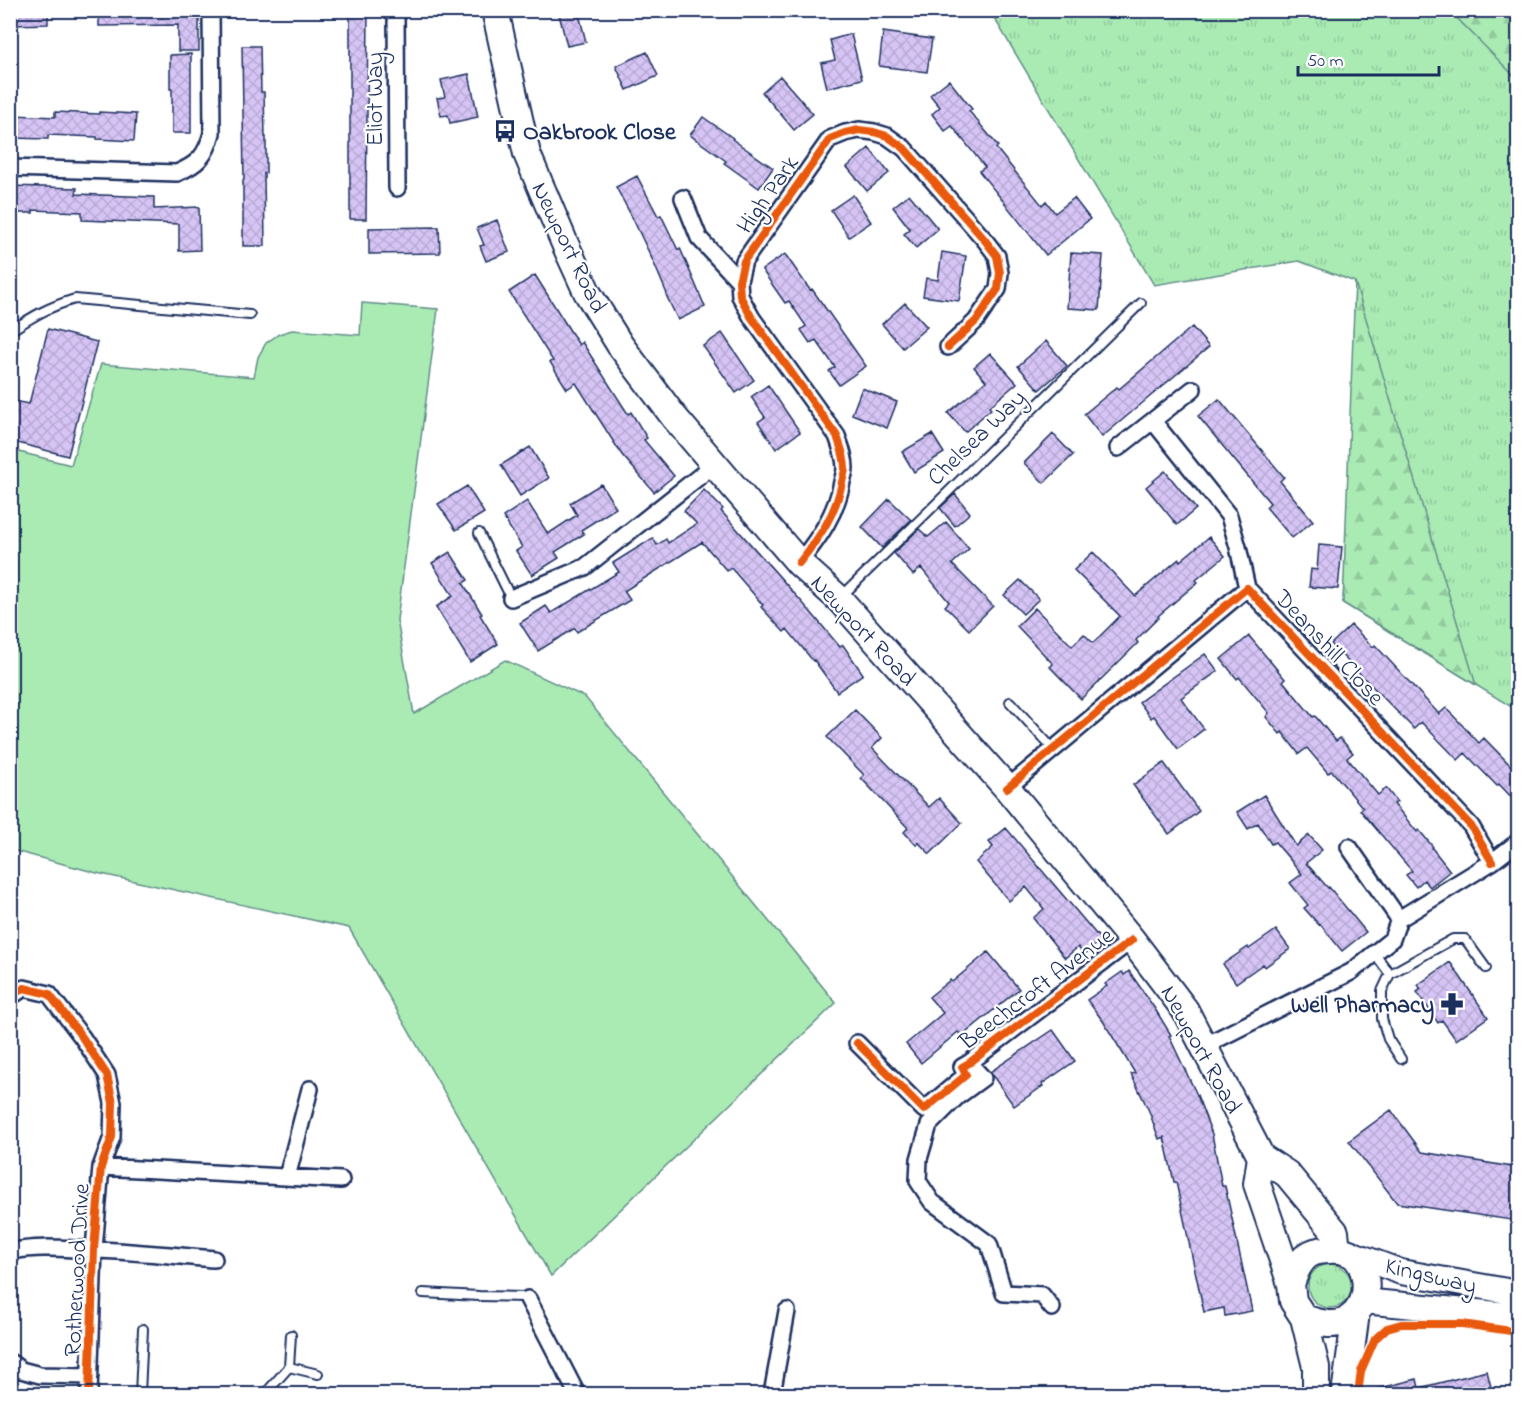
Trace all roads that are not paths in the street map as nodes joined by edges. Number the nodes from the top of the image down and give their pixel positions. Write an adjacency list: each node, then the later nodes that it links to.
1 (211, 10): 4 (street)
2 (396, 10): 5 (street, Eliot Way)
3 (499, 11): 15 (highway, Newport Road)
4 (10, 168)
5 (397, 188)
6 (683, 198): 7 (street)
7 (739, 281): 11 (street, High Park); 17 (street)
8 (1141, 303): 20 (lane, Chelsea Way)
9 (250, 315): 10 (lane)
10 (10, 331)
11 (948, 346)
12 (1193, 389): 13 (street)
13 (1153, 420): 14 (street); 18 (street, Deanshill Close)
14 (1118, 448)
15 (715, 464): 17 (highway, Newport Road); 19 (street)
16 (479, 533): 19 (lane)
17 (799, 562): 20 (highway, Newport Road)
18 (1247, 588): 22 (street, Deanshill Close); 26 (street, Deanshill Close)
19 (511, 598)
20 (838, 599): 23 (highway, Newport Road)
21 (1010, 702): 22 (lane)
22 (1053, 749): 23 (street, Deanshill Close)
23 (1007, 788): 28 (highway, Newport Road)
24 (1518, 842): 26 (street)
25 (1349, 847): 27 (street)
26 (1492, 862): 27 (street)
27 (1399, 919): 29 (street)
28 (1132, 940): 34 (highway, Newport Road); 36 (street, Beechcroft Avenue)
29 (1374, 953): 31 (lane); 34 (street)
30 (1486, 968): 31 (lane)
31 (1390, 974): 35 (lane)
32 (10, 997): 39 (street, Rotherwood Drive)
33 (857, 1043): 36 (street)
34 (1204, 1046): 38 (highway, Newport Road)
35 (1401, 1059)
36 (966, 1065): 51 (street)
37 (310, 1089): 40 (street)
38 (1261, 1157): 43 (highway, Newport Road); 46 (highway)
39 (100, 1167): 40 (street, Rotherwood Drive); 42 (street, Rotherwood Drive)
40 (287, 1177): 41 (street, Rotherwood Drive)
41 (342, 1180)
42 (94, 1249): 44 (street); 45 (street); 60 (street, Rotherwood Drive)
43 (1341, 1250): 46 (highway); 48 (main road, Kingsway); 50 (highway, Newport Road)
44 (10, 1257)
45 (214, 1259)
46 (1291, 1284): 54 (highway)
47 (423, 1293): 49 (lane)
48 (1518, 1293)
49 (528, 1299): 64 (street)
50 (1359, 1307): 53 (main road, Kingsway); 54 (highway); 67 (highway, Newport Road)
51 (1052, 1308)
52 (787, 1311): 65 (street)
53 (1518, 1316)
54 (1304, 1318): 66 (highway)
55 (143, 1329): 62 (lane)
56 (291, 1335): 58 (lane)
57 (10, 1362): 60 (street)
58 (289, 1366): 59 (lane); 63 (lane)
59 (318, 1374)
60 (90, 1376): 61 (street, Rotherwood Drive)
61 (89, 1395)
62 (140, 1395)
63 (265, 1395)
64 (577, 1395)
65 (772, 1395)
66 (1316, 1395)
67 (1345, 1395)

